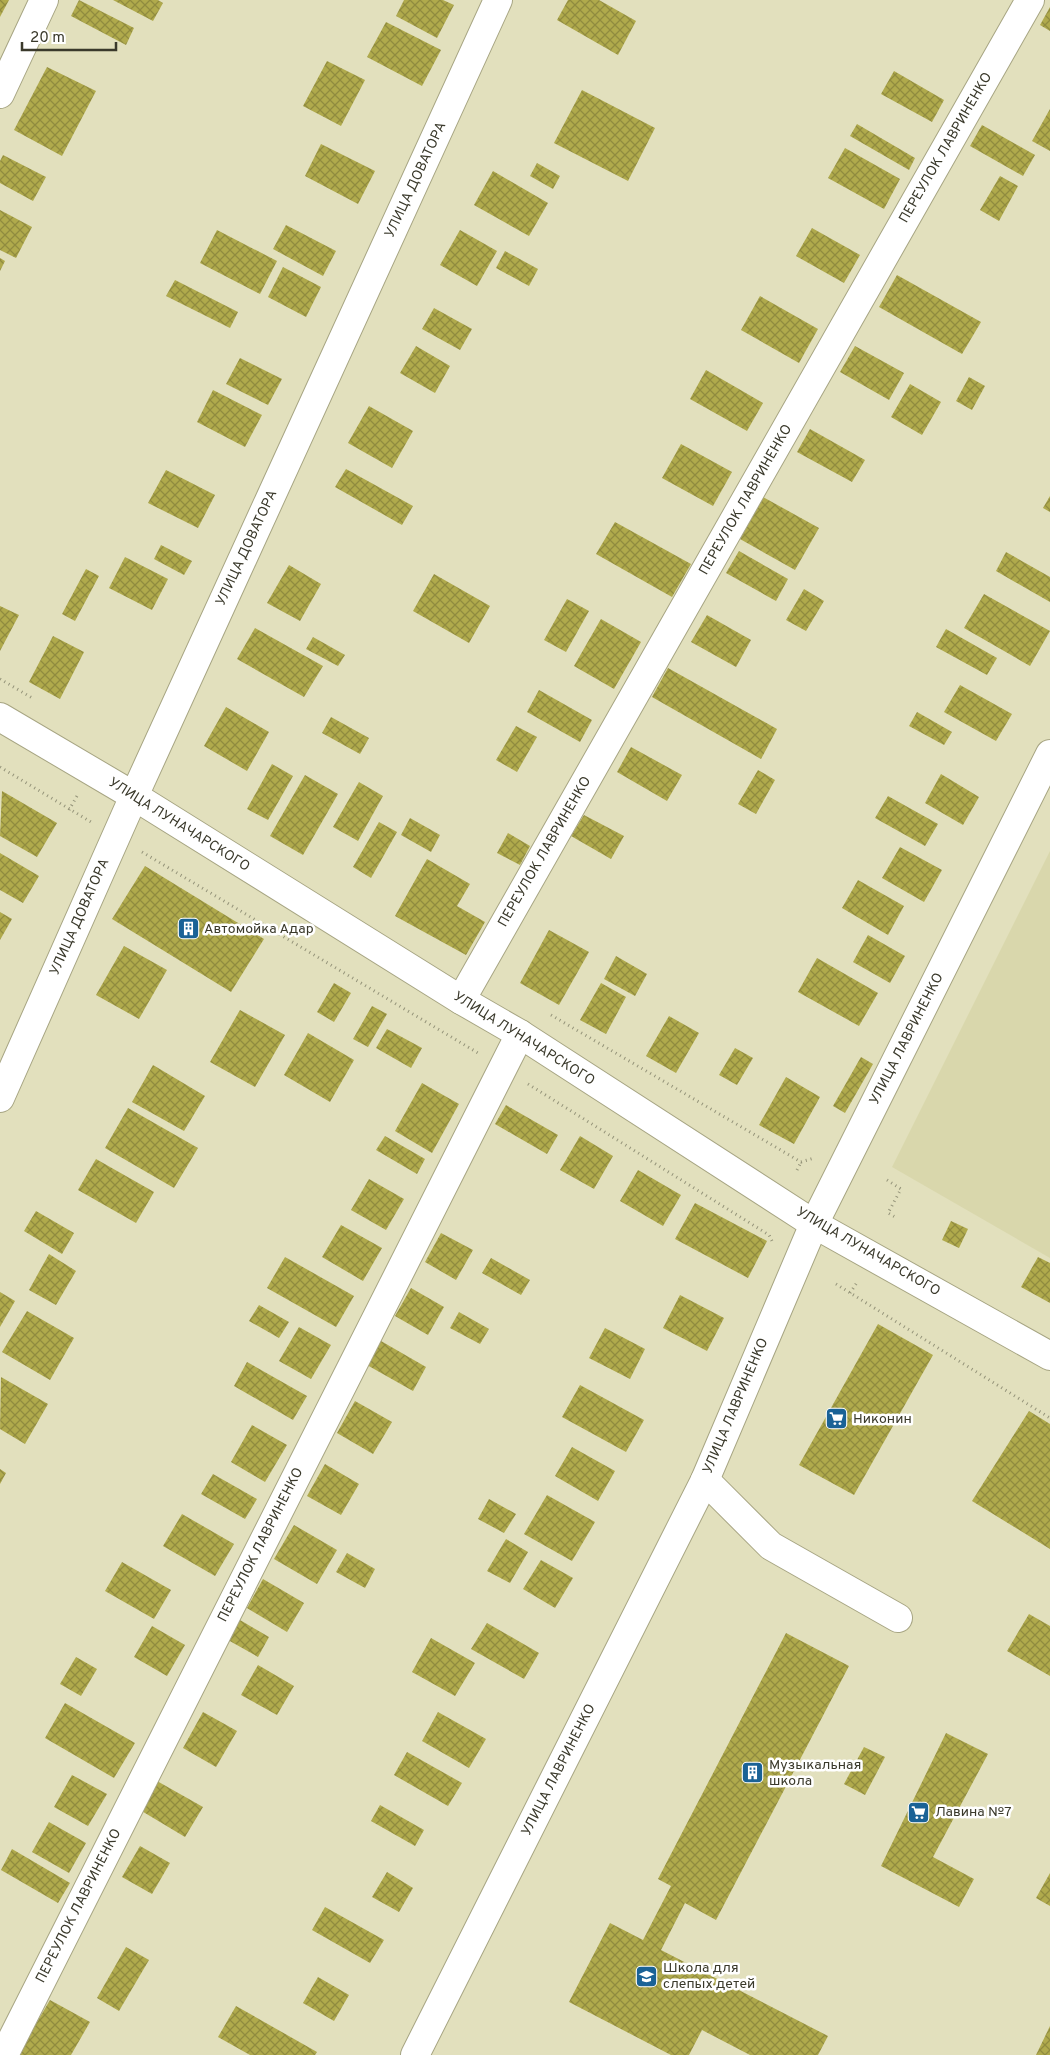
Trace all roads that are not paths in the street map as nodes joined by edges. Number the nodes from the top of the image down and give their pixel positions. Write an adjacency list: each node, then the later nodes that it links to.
1 (44, 0): 4 (street)
2 (498, 0): 7 (street, УЛИЦА ДОВАТОРА)
3 (1030, 0): 8 (street, ПЕРЕУЛОК ЛАВРИНЕНКО)
4 (0, 94)
5 (0, 717): 7 (street, УЛИЦА ЛУНАЧАРСКОГО)
6 (1050, 754): 11 (street, УЛИЦА ЛАВРИНЕНКО)
7 (134, 796): 8 (street, УЛИЦА ЛУНАЧАРСКОГО); 10 (street, УЛИЦА ДОВАТОРА)
8 (460, 1000): 9 (street, УЛИЦА ЛУНАЧАРСКОГО)
9 (520, 1034): 11 (street, УЛИЦА ЛУНАЧАРСКОГО); 15 (street, ПЕРЕУЛОК ЛАВРИНЕНКО)
10 (0, 1098)
11 (814, 1224): 12 (street, УЛИЦА ЛУНАЧАРСКОГО); 13 (street, УЛИЦА ЛАВРИНЕНКО)
12 (1050, 1356)
13 (705, 1480): 14 (street); 16 (street, УЛИЦА ЛАВРИНЕНКО)
14 (898, 1618)
15 (4, 2055)
16 (416, 2055)

